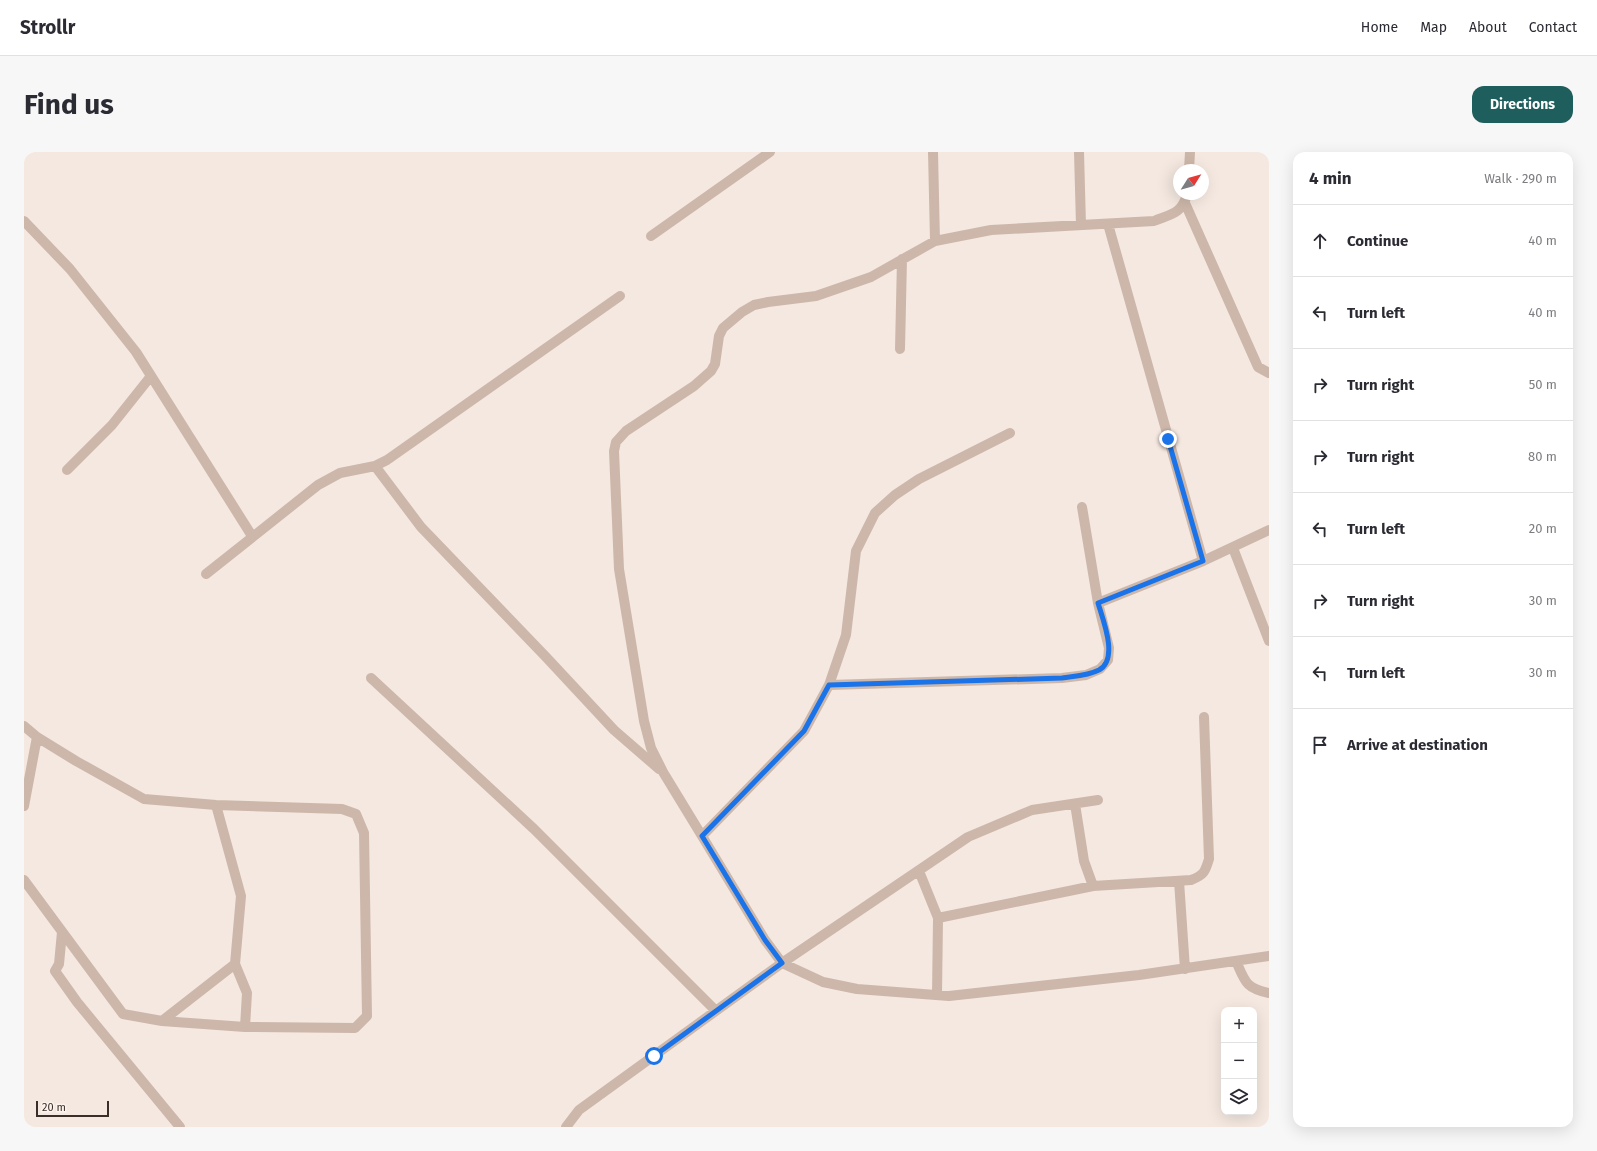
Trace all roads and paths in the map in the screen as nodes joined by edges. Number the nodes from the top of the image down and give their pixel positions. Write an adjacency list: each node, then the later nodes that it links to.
1 (770, 152): 11 (street)
2 (933, 152): 12 (street)
3 (1079, 152): 10 (street)
4 (1190, 152): 5 (street)
5 (1190, 164)
6 (1185, 200): 9 (street)
7 (1186, 200): 16 (street)
8 (24, 221): 17 (street)
9 (1108, 224): 10 (street); 25 (street)
10 (1081, 225): 12 (street)
11 (652, 236)
12 (935, 241): 13 (street)
13 (902, 259): 15 (street); 34 (street)
14 (620, 296): 19 (street)
15 (900, 349)
16 (1269, 373)
17 (151, 376): 20 (street); 23 (street)
18 (1010, 433): 30 (street)
19 (376, 466): 23 (street); 34 (street)
20 (67, 470)
21 (1082, 507): 27 (street)
22 (1269, 530): 24 (street)
23 (252, 536): 26 (street)
24 (1233, 548): 25 (street); 28 (street)
25 (1203, 561): 27 (street)
26 (206, 574)
27 (1098, 603): 30 (street)
28 (1269, 641)
29 (372, 678): 53 (street)
30 (829, 685): 39 (street)
31 (1204, 716): 42 (street)
32 (24, 726): 33 (street)
33 (37, 737): 37 (street); 38 (street)
34 (663, 772): 39 (street)
35 (1098, 800): 36 (street)
36 (1075, 804): 40 (street); 43 (street)
37 (216, 805): 49 (street); 55 (street)
38 (24, 806)
39 (702, 836): 48 (street)
40 (919, 871): 44 (street); 48 (street)
41 (24, 880): 45 (street)
42 (1179, 881): 43 (street); 50 (street)
43 (1092, 886): 44 (street)
44 (938, 918): 52 (street)
45 (62, 932): 54 (street); 56 (street)
46 (1269, 956): 47 (street)
47 (1236, 961): 50 (street); 51 (street)
48 (782, 963): 52 (street); 53 (street)
49 (235, 964): 54 (street); 55 (street)
50 (1185, 968): 52 (street)
51 (1269, 993)
52 (937, 996)
53 (716, 1011): 57 (street)
54 (162, 1021): 55 (street)
55 (245, 1027)
56 (180, 1127)
57 (566, 1127)

